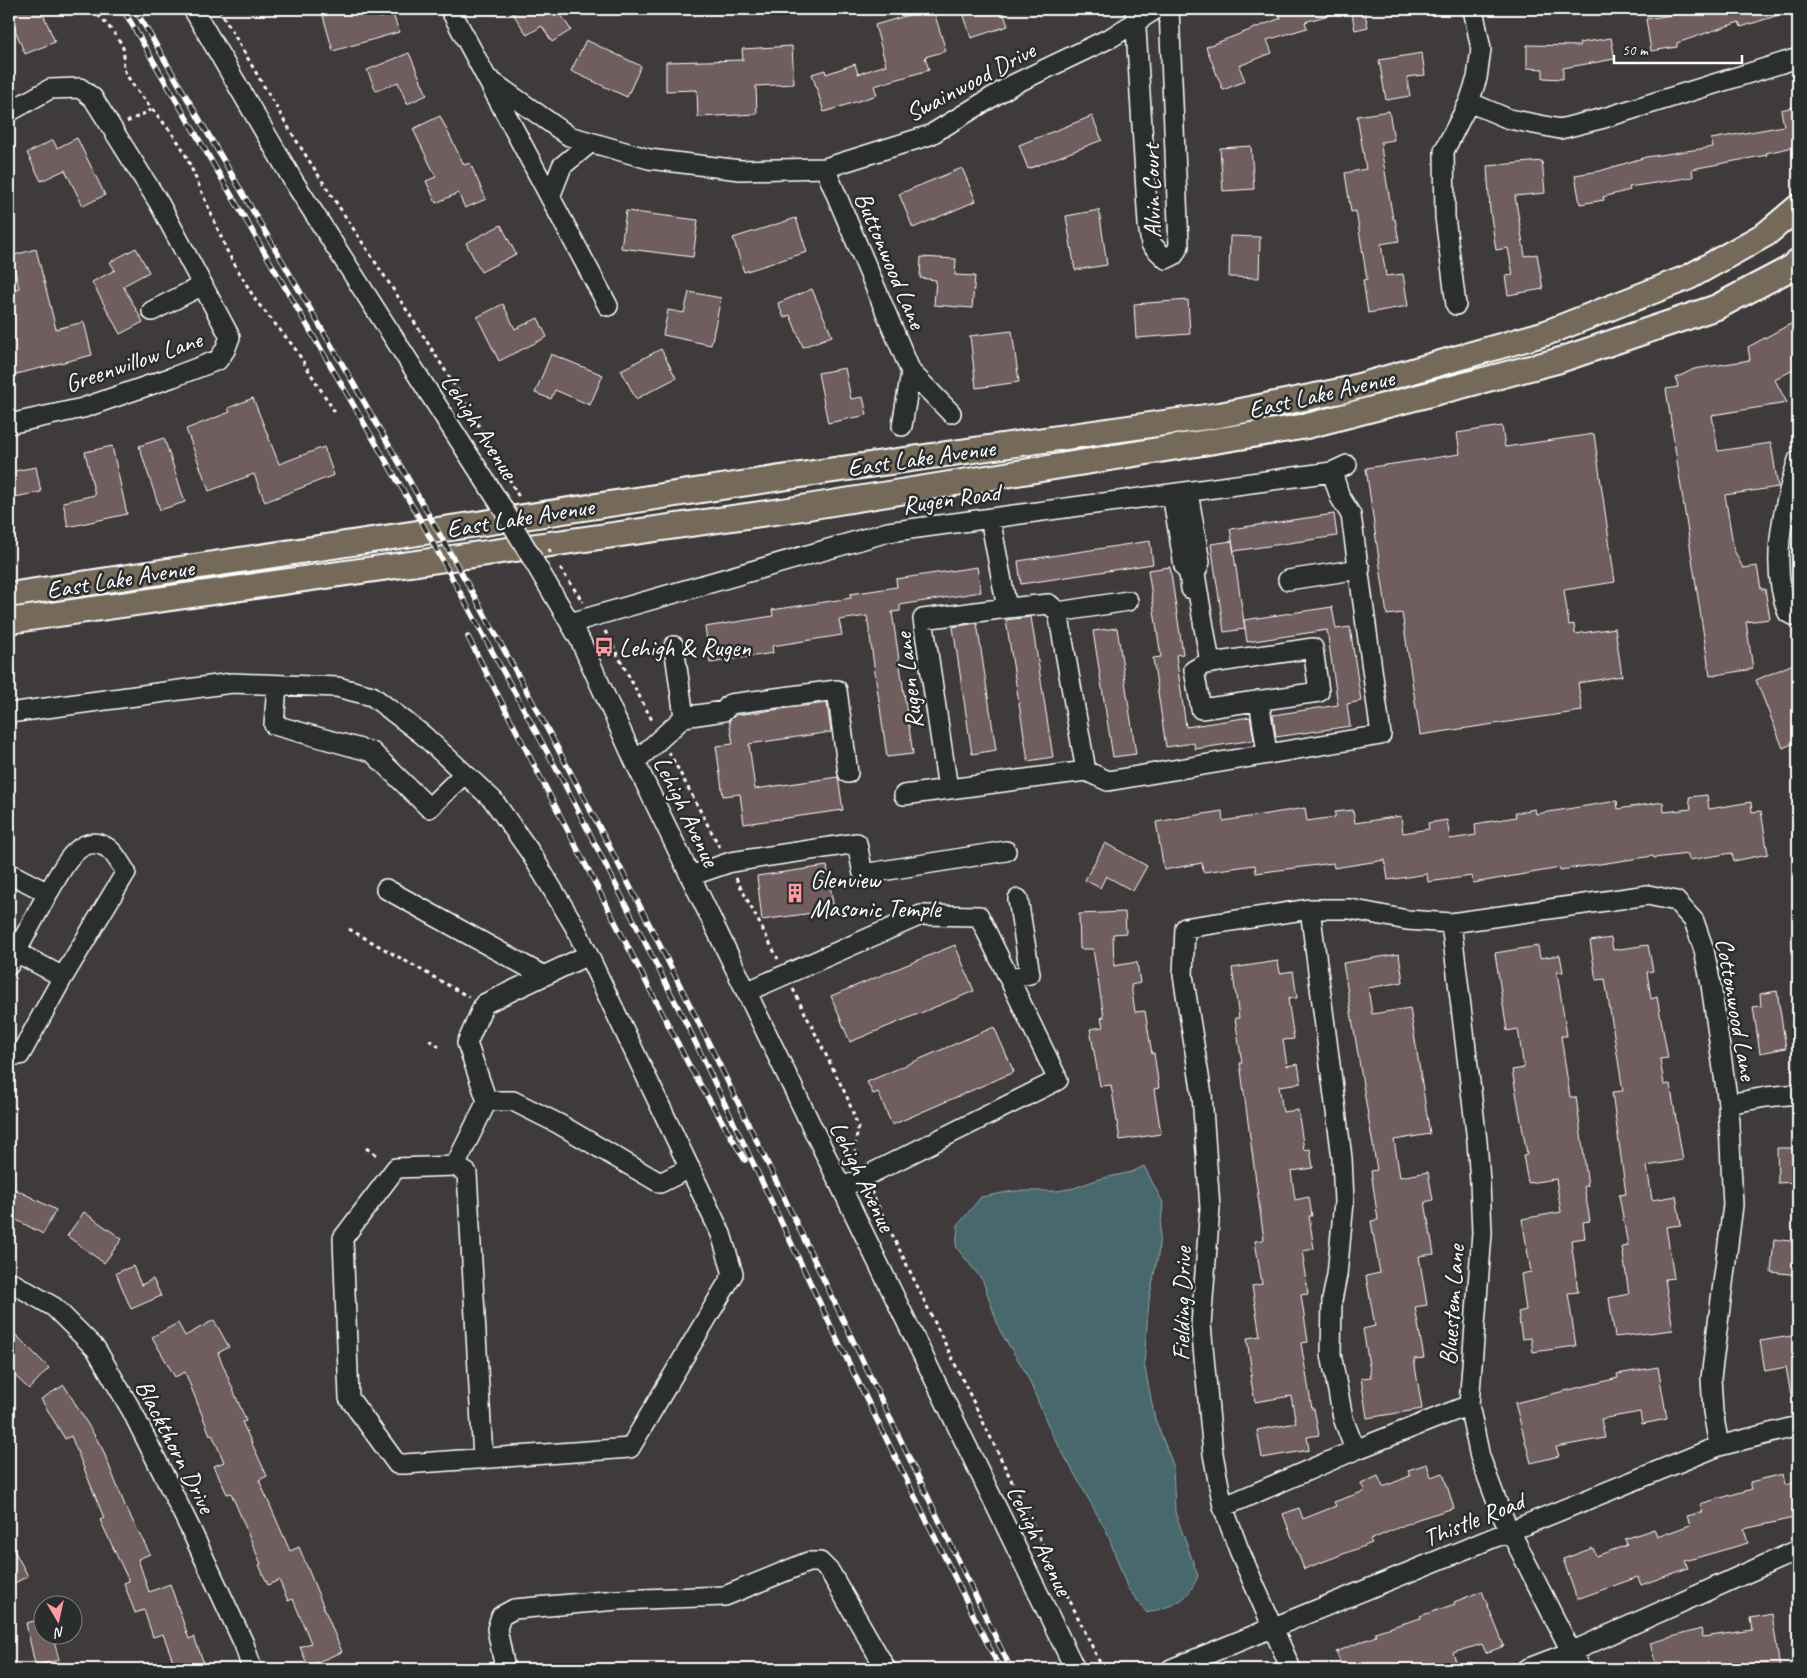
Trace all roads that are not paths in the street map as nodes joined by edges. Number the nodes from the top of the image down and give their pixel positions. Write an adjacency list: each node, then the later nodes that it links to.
1 (193, 9): 35 (street, Lehigh Avenue, bridge)
2 (450, 9): 8 (street, Swainwood Drive)
3 (1156, 9): 6 (street, Swainwood Drive)
4 (1169, 9): 6 (street, Alvin Court)
5 (1473, 9): 9 (street)
6 (1135, 16): 12 (street, Swainwood Drive)
7 (1798, 58): 9 (street)
8 (487, 78): 11 (street, Swainwood Drive); 13 (street, Swainwood Drive)
9 (1469, 102): 17 (street)
10 (9, 112): 16 (street, Greenwillow Lane)
11 (590, 142): 12 (street, Swainwood Drive); 13 (street)
12 (825, 168): 20 (street, Buttonwood Lane)
13 (550, 197): 18 (street, Swainwood Drive)
14 (1798, 207): 29 (main road, East Lake Avenue)
15 (1798, 261): 34 (main road, East Lake Avenue)
16 (203, 285): 19 (street); 22 (street, Greenwillow Lane)
17 (1456, 305)
18 (608, 306)
19 (152, 311)
20 (911, 372): 21 (street, Buttonwood Lane); 23 (street)
21 (952, 413)
22 (9, 424)
23 (902, 426)
24 (1798, 460): 33 (street)
25 (1180, 493): 26 (street, Rugen Road); 27 (street, Rugen Road); 37 (street)
26 (990, 518): 31 (street); 35 (street, Rugen Road)
27 (1360, 569): 28 (street); 42 (street)
28 (1288, 580)
29 (9, 595)
30 (1128, 601): 32 (street)
31 (1008, 608): 32 (street, Rugen Lane); 47 (street, Rugen Lane)
32 (1058, 612): 44 (street)
33 (1798, 617)
34 (9, 621)
35 (570, 624): 43 (street, Lehigh Avenue)
36 (674, 646): 41 (street)
37 (1207, 663): 39 (street); 39 (street)
38 (277, 685): 40 (street); 46 (street); 46 (street)
39 (1259, 700): 42 (street)
40 (9, 713)
41 (684, 716): 43 (street); 45 (street)
42 (1267, 753): 44 (street)
43 (635, 762): 51 (street, Lehigh Avenue)
44 (1086, 771): 47 (street)
45 (848, 773)
46 (464, 774): 58 (street)
47 (948, 789): 48 (street)
48 (904, 795)
49 (1006, 851): 51 (street)
50 (9, 873): 53 (street)
51 (690, 876): 63 (street, Lehigh Avenue)
52 (386, 889): 60 (street)
53 (48, 893): 59 (street); 61 (street)
54 (1018, 899): 62 (street)
55 (1310, 909): 56 (street, Cottonwood Lane); 57 (street, Cottonwood Lane); 75 (street)
56 (1451, 922): 67 (street, Cottonwood Lane); 72 (street, Bluestem Lane)
57 (1185, 928): 77 (street, Fielding Drive)
58 (588, 955): 60 (street); 69 (street)
59 (12, 959): 61 (street)
60 (544, 976): 66 (street)
61 (63, 977): 64 (street)
62 (1009, 978): 63 (street); 70 (street)
63 (746, 992): 70 (street, Lehigh Avenue)
64 (9, 1054)
65 (1798, 1094): 67 (street)
66 (487, 1102): 68 (street); 69 (street)
67 (1728, 1104): 74 (street, Cottonwood Lane)
68 (455, 1166): 76 (street); 76 (street)
69 (690, 1168): 76 (street)
70 (842, 1188): 85 (street, Lehigh Avenue)
71 (9, 1281): 82 (street, Blackthorn Drive)
72 (1469, 1405): 75 (street); 78 (street, Bluestem Lane)
73 (1798, 1426): 74 (street, Thistle Road)
74 (1720, 1446): 78 (street, Thistle Road)
75 (1355, 1450): 77 (street)
76 (482, 1458)
77 (1223, 1506): 80 (street, Fielding Drive)
78 (1510, 1531): 80 (street, Thistle Road); 81 (street, Bluestem Lane)
79 (1798, 1550): 81 (street)
80 (1274, 1629): 86 (street, Thistle Road); 87 (street, Fielding Drive)
81 (1573, 1651): 88 (street); 89 (street, Bluestem Lane)
82 (252, 1669)
83 (505, 1669): 84 (street)
84 (886, 1669)
85 (1075, 1669)
86 (1172, 1669)
87 (1291, 1669)
88 (1526, 1669)
89 (1580, 1669)

